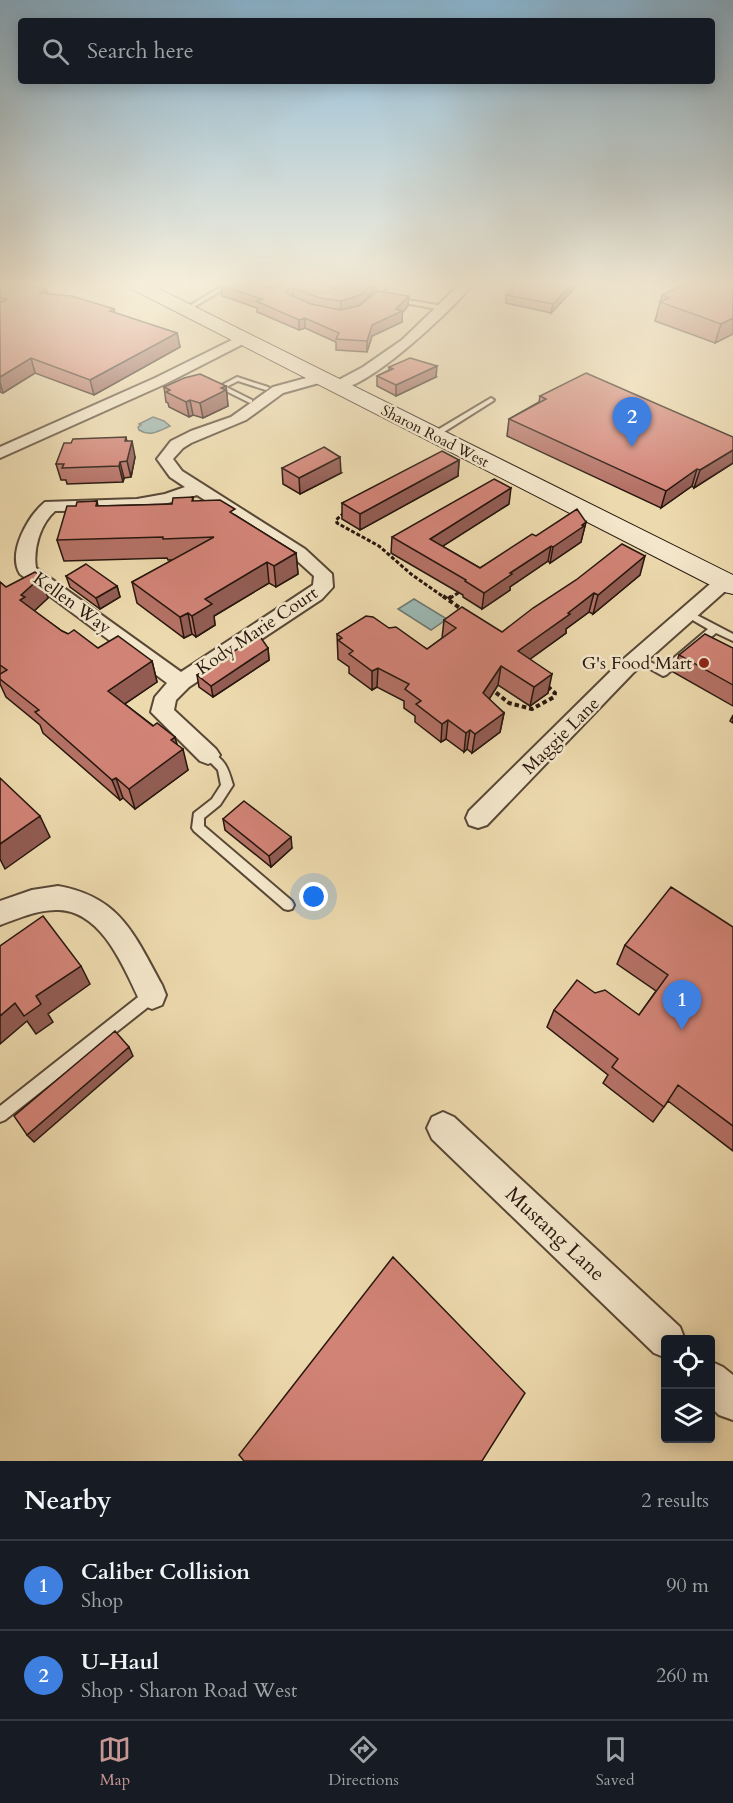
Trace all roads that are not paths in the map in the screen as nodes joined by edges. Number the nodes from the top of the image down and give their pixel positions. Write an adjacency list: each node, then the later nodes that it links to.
1 (214, 353): 11 (street)
2 (273, 353): 4 (main road, Sharon Road West)
3 (394, 353): 5 (street, Kody Marie Court)
4 (294, 364): 5 (main road, Sharon Road West); 7 (street, Kody Marie Court)
5 (329, 382): 7 (street, Kody Marie Court); 10 (main road, Sharon Road West)
6 (250, 385): 7 (lane); 8 (lane); 8 (lane)
7 (270, 390): 8 (street, Kody Marie Court)
8 (249, 400): 12 (street, Kody Marie Court)
9 (490, 400): 10 (lane)
10 (433, 435): 13 (main road, Sharon Road West)
11 (0, 453)
12 (199, 488): 18 (street, Kody Marie Court); 18 (street, Kellen Way)
13 (729, 584): 14 (street, Maggie Lane)
14 (687, 613): 15 (lane); 17 (street, Maggie Lane)
15 (715, 628): 16 (lane); 17 (lane)
16 (733, 638)
17 (637, 658): 20 (street, Maggie Lane)
18 (181, 682): 19 (street, Kody Marie Court)
19 (208, 755): 21 (lane)
20 (478, 818)
21 (288, 906)
22 (0, 913): 23 (street)
23 (152, 995): 24 (lane)
24 (0, 1115)
25 (443, 1128): 26 (street, Mustang Lane)
26 (662, 1335)
27 (715, 1384): 28 (street)
28 (733, 1401)

